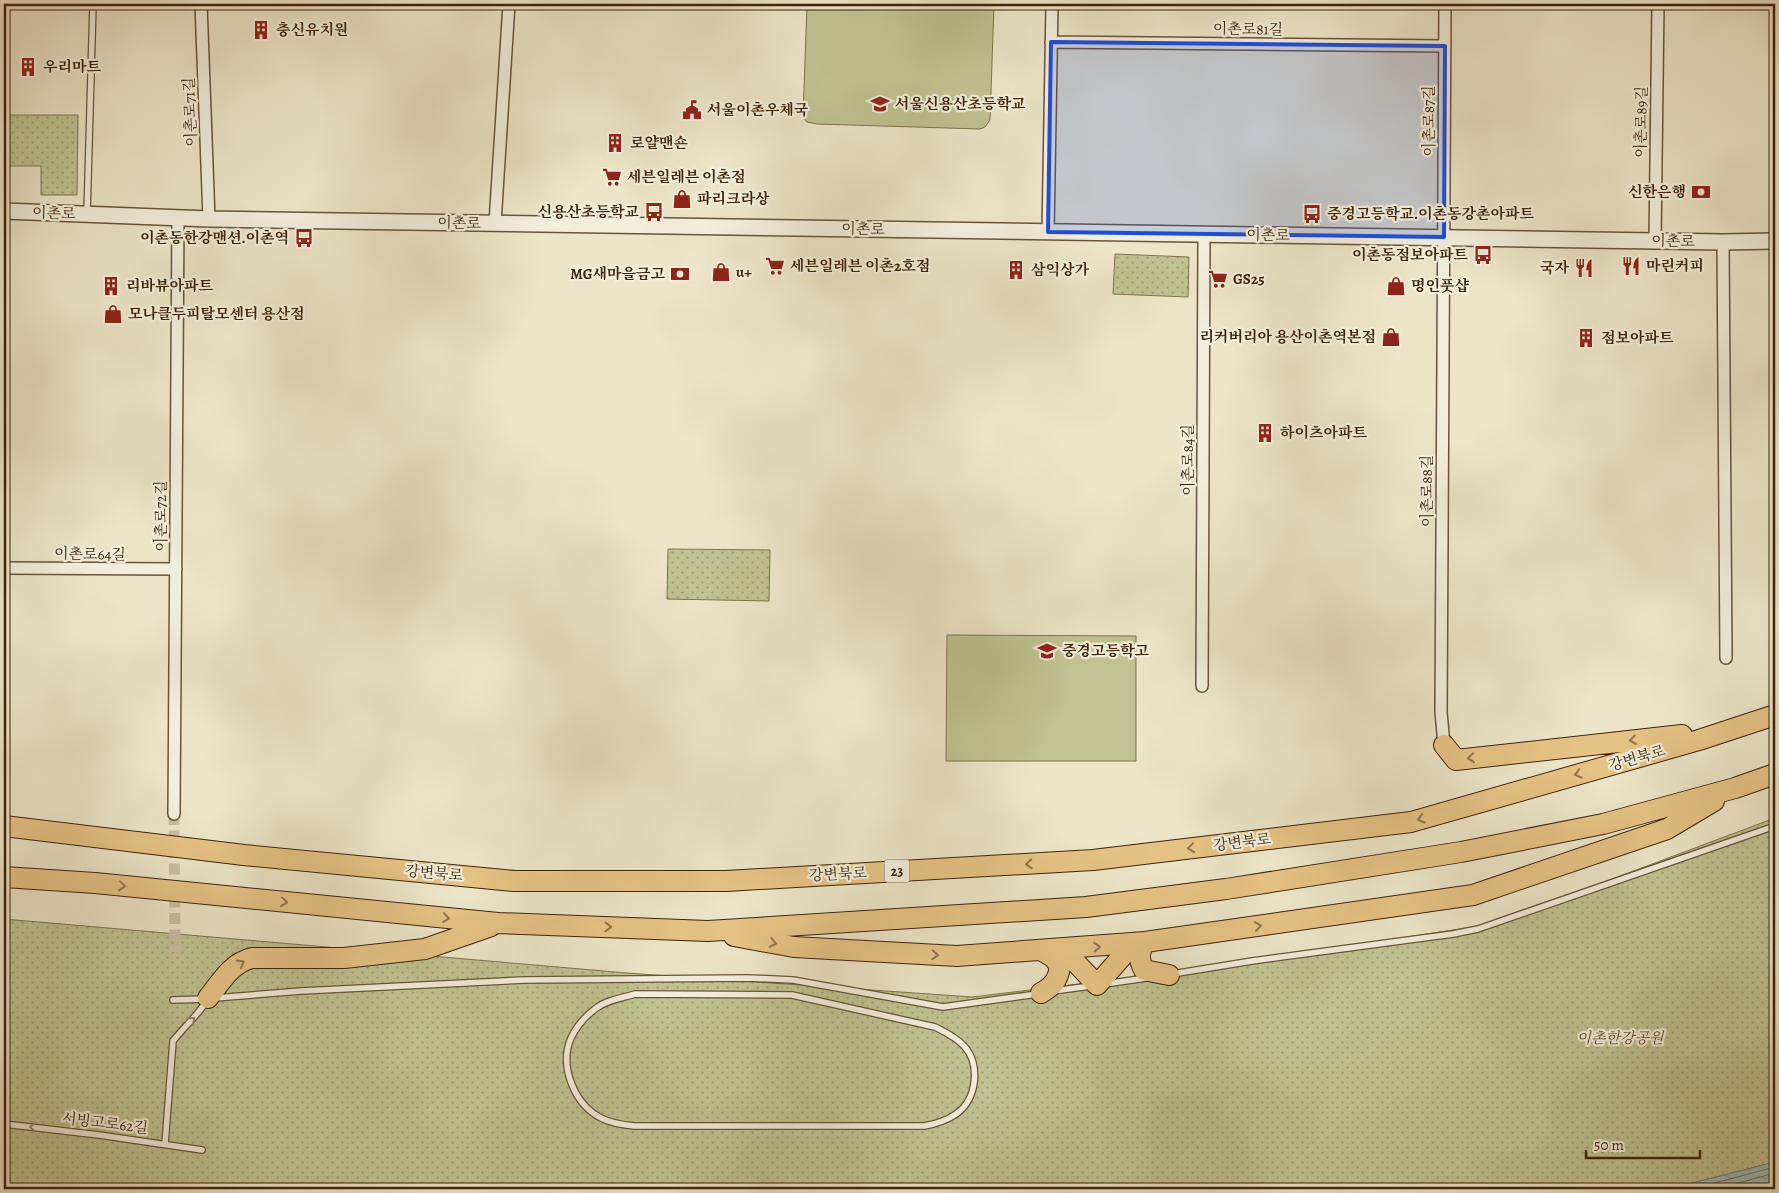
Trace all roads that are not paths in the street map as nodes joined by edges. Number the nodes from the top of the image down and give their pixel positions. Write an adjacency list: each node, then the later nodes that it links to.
1 (93, 4): 11 (lane)
2 (159, 4): 3 (lane)
3 (201, 4): 13 (street, 이촌로71길)
4 (508, 4): 14 (street)
5 (1052, 4): 8 (street)
6 (1445, 4): 9 (street, 이촌로87길)
7 (1658, 4): 18 (street, 이촌로89길)
8 (1052, 42): 9 (street, 이촌로81길); 15 (street)
9 (1445, 46): 17 (street, 이촌로87길)
10 (4, 211): 11 (street, 이촌로)
11 (87, 214): 12 (street, 이촌로)
12 (178, 218): 13 (street, 이촌로); 22 (street, 이촌로72길)
13 (209, 219): 14 (street, 이촌로)
14 (495, 223): 15 (street, 이촌로)
15 (1048, 232): 16 (street, 이촌로)
16 (1204, 234): 17 (street, 이촌로); 24 (street, 이촌로84길)
17 (1444, 238): 18 (street, 이촌로); 27 (street, 이촌로88길)
18 (1655, 240): 20 (street, 이촌로)
19 (1775, 241): 20 (street, 이촌로)
20 (1723, 242): 23 (street)
21 (4, 568): 22 (street, 이촌로64길)
22 (176, 569): 30 (street, 이촌로72길)
23 (1726, 658)
24 (1202, 686)
25 (1775, 716): 26 (highway, 강변북로 / 23)
26 (1734, 729): 27 (highway, one-way to 27); 31 (highway, 강변북로 / 23, one-way to 31)
27 (1444, 745)
28 (1775, 774): 29 (highway)
29 (1735, 788): 37 (highway); 38 (highway, one-way to 29)
30 (174, 814)
31 (5, 826)
32 (1775, 826): 41 (lane)
33 (4, 863): 35 (highway)
34 (4, 877): 35 (highway)
35 (95, 883): 36 (highway, one-way to 36)
36 (498, 923): 37 (highway, one-way to 37); 44 (highway, one-way to 36)
37 (708, 931): 40 (highway, one-way to 40)
38 (1139, 943): 39 (highway, one-way to 38); 41 (highway); 42 (highway)
39 (1063, 949): 40 (highway); 42 (highway)
40 (1041, 950): 43 (highway)
41 (1169, 975): 42 (lane)
42 (1097, 985): 43 (lane)
43 (1041, 993): 44 (lane)
44 (208, 998): 45 (lane); 48 (lane, one-way to 44)
45 (173, 1000)
46 (4, 1124): 48 (lane, 서빙고로62길, one-way to 46)
47 (634, 1126): 47 (lane)
48 (165, 1144): 49 (lane, 서빙고로62길)
49 (202, 1150)

